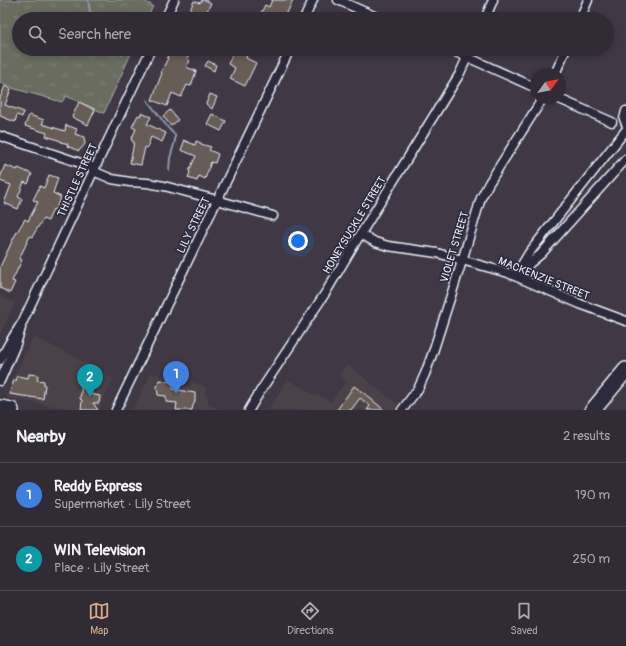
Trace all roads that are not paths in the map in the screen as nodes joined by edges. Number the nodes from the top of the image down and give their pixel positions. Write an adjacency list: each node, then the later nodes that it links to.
1 (174, 0): 6 (street)
2 (313, 0): 7 (street)
3 (338, 0): 8 (street)
4 (493, 0): 9 (street)
5 (588, 0): 10 (street)
6 (168, 12)
7 (307, 12)
8 (365, 12)
9 (488, 12)
10 (583, 12)
11 (148, 56): 25 (street, THISTLE STREET)
12 (287, 56): 26 (street, LILY STREET)
13 (563, 56): 15 (street)
14 (468, 57): 16 (street); 28 (street, HONEYSUCKLE STREET)
15 (558, 68)
16 (530, 85)
17 (566, 102): 20 (street)
18 (539, 104): 29 (street, VIOLET STREET)
19 (626, 111): 21 (street)
20 (612, 122)
21 (626, 124)
22 (626, 130): 30 (street)
23 (0, 136): 25 (street)
24 (626, 159): 30 (street)
25 (94, 170): 26 (street); 31 (street, THISTLE STREET)
26 (218, 200): 27 (street); 39 (street, LILY STREET)
27 (273, 216)
28 (360, 234): 29 (street, MACKENZIE STREET); 40 (street, HONEYSUCKLE STREET)
29 (462, 261): 30 (street, MACKENZIE STREET); 41 (street, VIOLET STREET)
30 (518, 277): 32 (street, MACKENZIE STREET)
31 (22, 321): 33 (street, THISTLE STREET); 35 (street, THISTLE STREET)
32 (626, 321)
33 (0, 360)
34 (626, 370): 42 (highway)
35 (0, 381)
36 (626, 385): 43 (highway)
37 (0, 408): 38 (highway)
38 (11, 410)
39 (116, 410)
40 (249, 410)
41 (402, 410)
42 (594, 410)
43 (606, 410)

